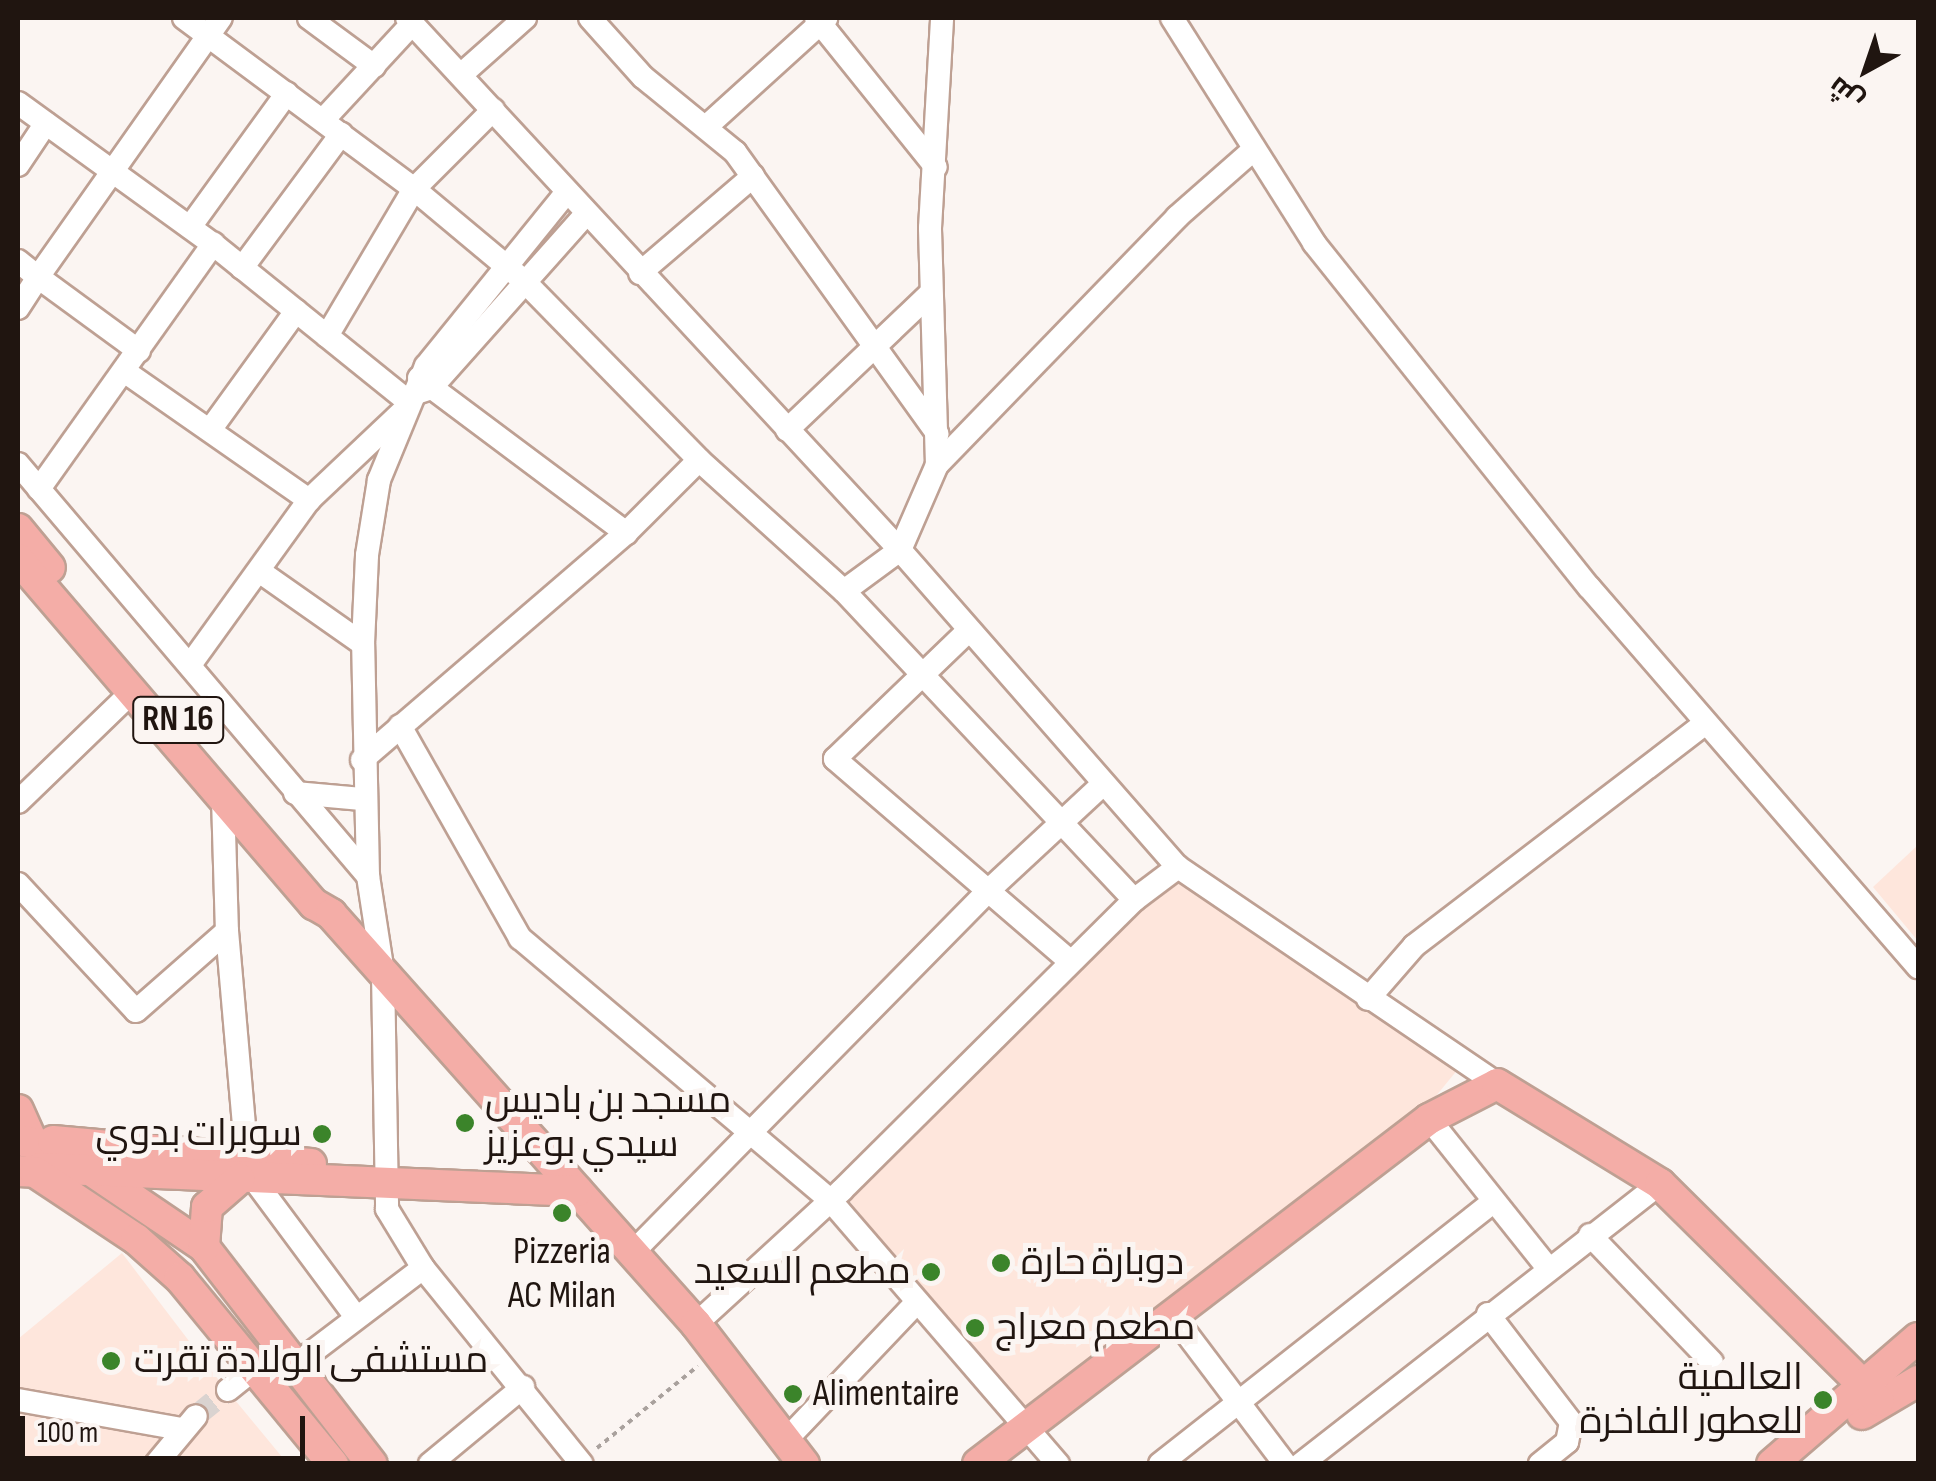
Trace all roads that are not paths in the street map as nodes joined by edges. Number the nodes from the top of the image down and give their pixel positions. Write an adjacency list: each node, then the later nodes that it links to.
1 (184, 18): 9 (street)
2 (310, 18): 10 (street)
3 (525, 18): 11 (street)
4 (590, 18): 17 (street)
5 (942, 18): 20 (street)
6 (1172, 18): 18 (street)
7 (820, 19): 17 (street); 20 (street)
8 (410, 20): 10 (street); 11 (street)
9 (214, 26): 12 (street); 21 (street)
10 (374, 66): 16 (street)
11 (463, 73): 14 (street)
12 (287, 93): 16 (street); 26 (street)
13 (18, 102): 15 (street)
14 (493, 110): 23 (street); 24 (street)
15 (46, 123): 19 (street); 21 (street)
16 (332, 126): 23 (street); 30 (street)
17 (707, 126): 22 (street)
18 (1252, 152): 47 (street); 61 (street)
19 (18, 165)
20 (936, 167): 34 (street)
21 (110, 170): 26 (street); 32 (street)
22 (753, 176): 31 (street); 38 (street)
23 (414, 188): 29 (street); 37 (street)
24 (566, 192): 25 (street); 29 (street)
25 (585, 215): 31 (street); 33 (street)
26 (190, 227): 27 (street)
27 (213, 244): 30 (street); 39 (street)
28 (18, 261): 32 (street)
29 (503, 263): 33 (street); 41 (street)
30 (242, 268): 36 (street)
31 (640, 273): 43 (street)
32 (38, 276): 35 (street); 39 (street)
33 (524, 280): 41 (street); 45 (street)
34 (931, 293): 38 (street); 44 (street)
35 (18, 308)
36 (296, 311): 37 (street); 42 (street)
37 (328, 336): 41 (street)
38 (872, 347): 43 (street); 44 (street)
39 (139, 351): 40 (street)
40 (124, 371): 42 (street); 48 (street)
41 (415, 394): 49 (street); 51 (street); 57 (street)
42 (210, 430): 49 (street)
43 (787, 430): 52 (street)
44 (938, 434): 47 (street)
45 (698, 460): 51 (street); 55 (street)
46 (18, 464): 48 (street)
47 (937, 465): 52 (street)
48 (39, 489): 58 (street)
49 (309, 500): 54 (street)
50 (18, 530): 75 (main road, RN 16)
51 (626, 533): 62 (street)
52 (900, 550): 55 (street); 56 (street)
53 (18, 559): 60 (main road, RN 16)
54 (258, 571): 57 (street); 58 (street)
55 (844, 591): 59 (street)
56 (967, 632): 59 (street); 64 (street)
57 (363, 644): 63 (street)
58 (190, 664): 65 (street)
59 (920, 672): 69 (street); 73 (street)
60 (134, 690): 66 (main road, RN 16); 68 (street)
61 (1706, 723): 78 (street); 80 (street)
62 (400, 726): 63 (street); 83 (street)
63 (362, 760): 67 (street)
64 (1101, 786): 69 (street); 70 (street)
65 (295, 793): 67 (street); 72 (street)
66 (223, 798): 75 (main road, RN 16); 76 (street)
67 (362, 799): 72 (street)
68 (18, 802)
69 (1063, 822): 73 (street); 74 (street)
70 (1178, 867): 74 (street); 80 (street)
71 (18, 884): 76 (street)
72 (370, 886): 75 (street); 79 (street)
73 (988, 891): 77 (street); 83 (street)
74 (1134, 900): 77 (street)
75 (335, 918): 79 (main road, RN 16)
76 (227, 931): 86 (street)
77 (1071, 962): 90 (street)
78 (1918, 967)
79 (382, 973): 87 (street); 89 (main road, RN 16)
80 (1368, 999): 81 (street)
81 (1497, 1084): 82 (main road); 88 (main road)
82 (1429, 1119): 91 (street); 100 (main road)
83 (754, 1130): 90 (street); 94 (street)
84 (29, 1147): 85 (main road); 86 (main road); 105 (main road)
85 (99, 1172): 86 (main road); 93 (main road)
86 (247, 1173): 87 (main road); 93 (main road); 99 (street)
87 (382, 1178): 89 (main road); 95 (street)
88 (1660, 1184): 92 (street); 108 (main road)
89 (578, 1191): 94 (main road, RN 16)
90 (830, 1200): 97 (street); 101 (street)
91 (1494, 1202): 96 (street); 110 (street)
92 (1590, 1234): 96 (street); 103 (street)
93 (204, 1247): 104 (main road)
94 (633, 1252): 101 (main road, RN 16)
95 (423, 1268): 99 (street); 106 (street)
96 (1548, 1268): 98 (street)
97 (916, 1303): 111 (street); 112 (street)
98 (1488, 1314): 122 (street); 123 (street)
99 (356, 1317): 104 (street)
100 (1174, 1318): 110 (street); 111 (main road)
101 (696, 1324): 112 (main road, RN 16)
102 (1918, 1338): 108 (main road)
103 (1712, 1362)
104 (297, 1367): 105 (street); 116 (main road)
105 (263, 1376): 107 (street); 115 (main road)
106 (523, 1387): 113 (street); 117 (street)
107 (228, 1390)
108 (1897, 1391): 124 (main road); 125 (main road)
109 (18, 1400): 114 (street)
110 (1240, 1402): 120 (street); 121 (street)
111 (1027, 1428): 118 (main road); 119 (street)
112 (796, 1451)
113 (581, 1462)
114 (156, 1464)
115 (333, 1464)
116 (372, 1464)
117 (430, 1464)
118 (978, 1464)
119 (1058, 1464)
120 (1160, 1464)
121 (1285, 1464)
122 (1301, 1464)
123 (1540, 1464)
124 (1772, 1464)
125 (1796, 1464)

